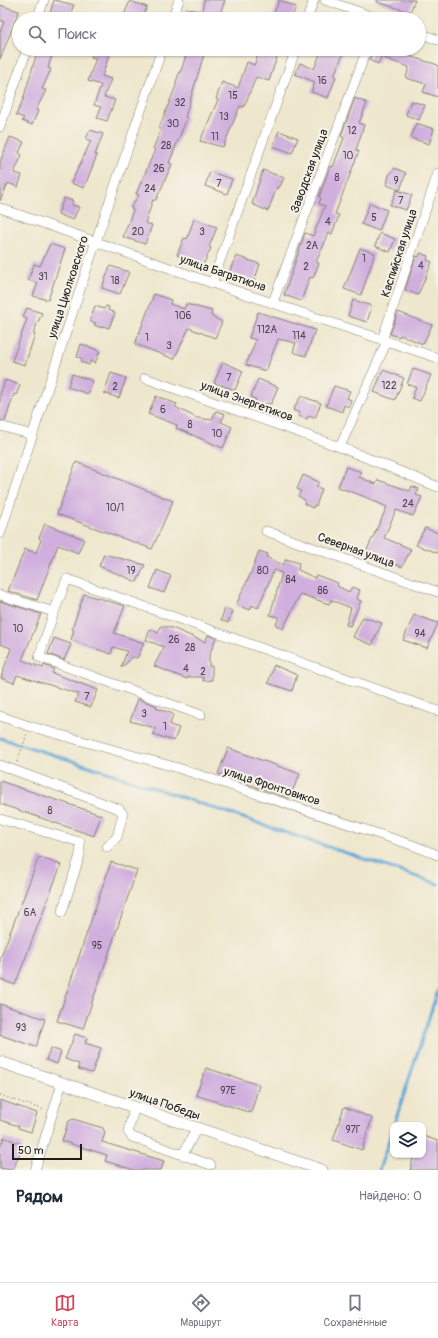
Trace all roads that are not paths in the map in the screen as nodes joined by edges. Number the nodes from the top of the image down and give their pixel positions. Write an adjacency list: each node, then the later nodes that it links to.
1 (44, 0): 5 (street)
2 (178, 0): 6 (street)
3 (314, 0): 7 (street)
4 (325, 0): 8 (street)
5 (40, 12)
6 (174, 12)
7 (310, 12)
8 (358, 12)
9 (426, 36): 10 (street)
10 (438, 40)
11 (25, 56): 15 (street)
12 (160, 56): 18 (street, улица Циолковского)
13 (293, 56): 19 (street)
14 (364, 56): 20 (street, Заводская улица)
15 (0, 127)
16 (438, 173): 21 (street, Каспийская улица)
17 (0, 208): 18 (street, улица Багратиона)
18 (96, 241): 19 (street, улица Багратиона); 25 (street, улица Циолковского)
19 (212, 283): 20 (street, улица Багратиона)
20 (273, 302): 21 (street, улица Багратиона)
21 (385, 341): 22 (street, улица Багратиона); 26 (street)
22 (438, 358)
23 (145, 378): 26 (street, улица Энергетиков)
24 (0, 426): 25 (street)
25 (32, 435): 29 (street, улица Циолковского)
26 (340, 448): 27 (street, улица Энергетиков)
27 (438, 487)
28 (266, 531): 30 (street, Северная улица)
29 (0, 534)
30 (438, 592)
31 (0, 595): 32 (street)
32 (54, 612): 33 (street); 34 (street)
33 (438, 711)
34 (202, 715)
35 (0, 716): 39 (street, улица Фронтовиков)
36 (0, 764): 38 (street)
37 (0, 820): 40 (street)
38 (107, 847)
39 (438, 856)
40 (62, 912)
41 (0, 1063): 42 (main road, улица Победы)
42 (61, 1084): 43 (main road, улица Победы); 47 (street); 49 (main road, улица Победы)
43 (134, 1109): 44 (main road, улица Победы); 45 (street)
44 (196, 1130): 45 (street); 48 (main road, улица Победы)
45 (183, 1154): 46 (street)
46 (212, 1164)
47 (35, 1170)
48 (315, 1170)
49 (322, 1170)

